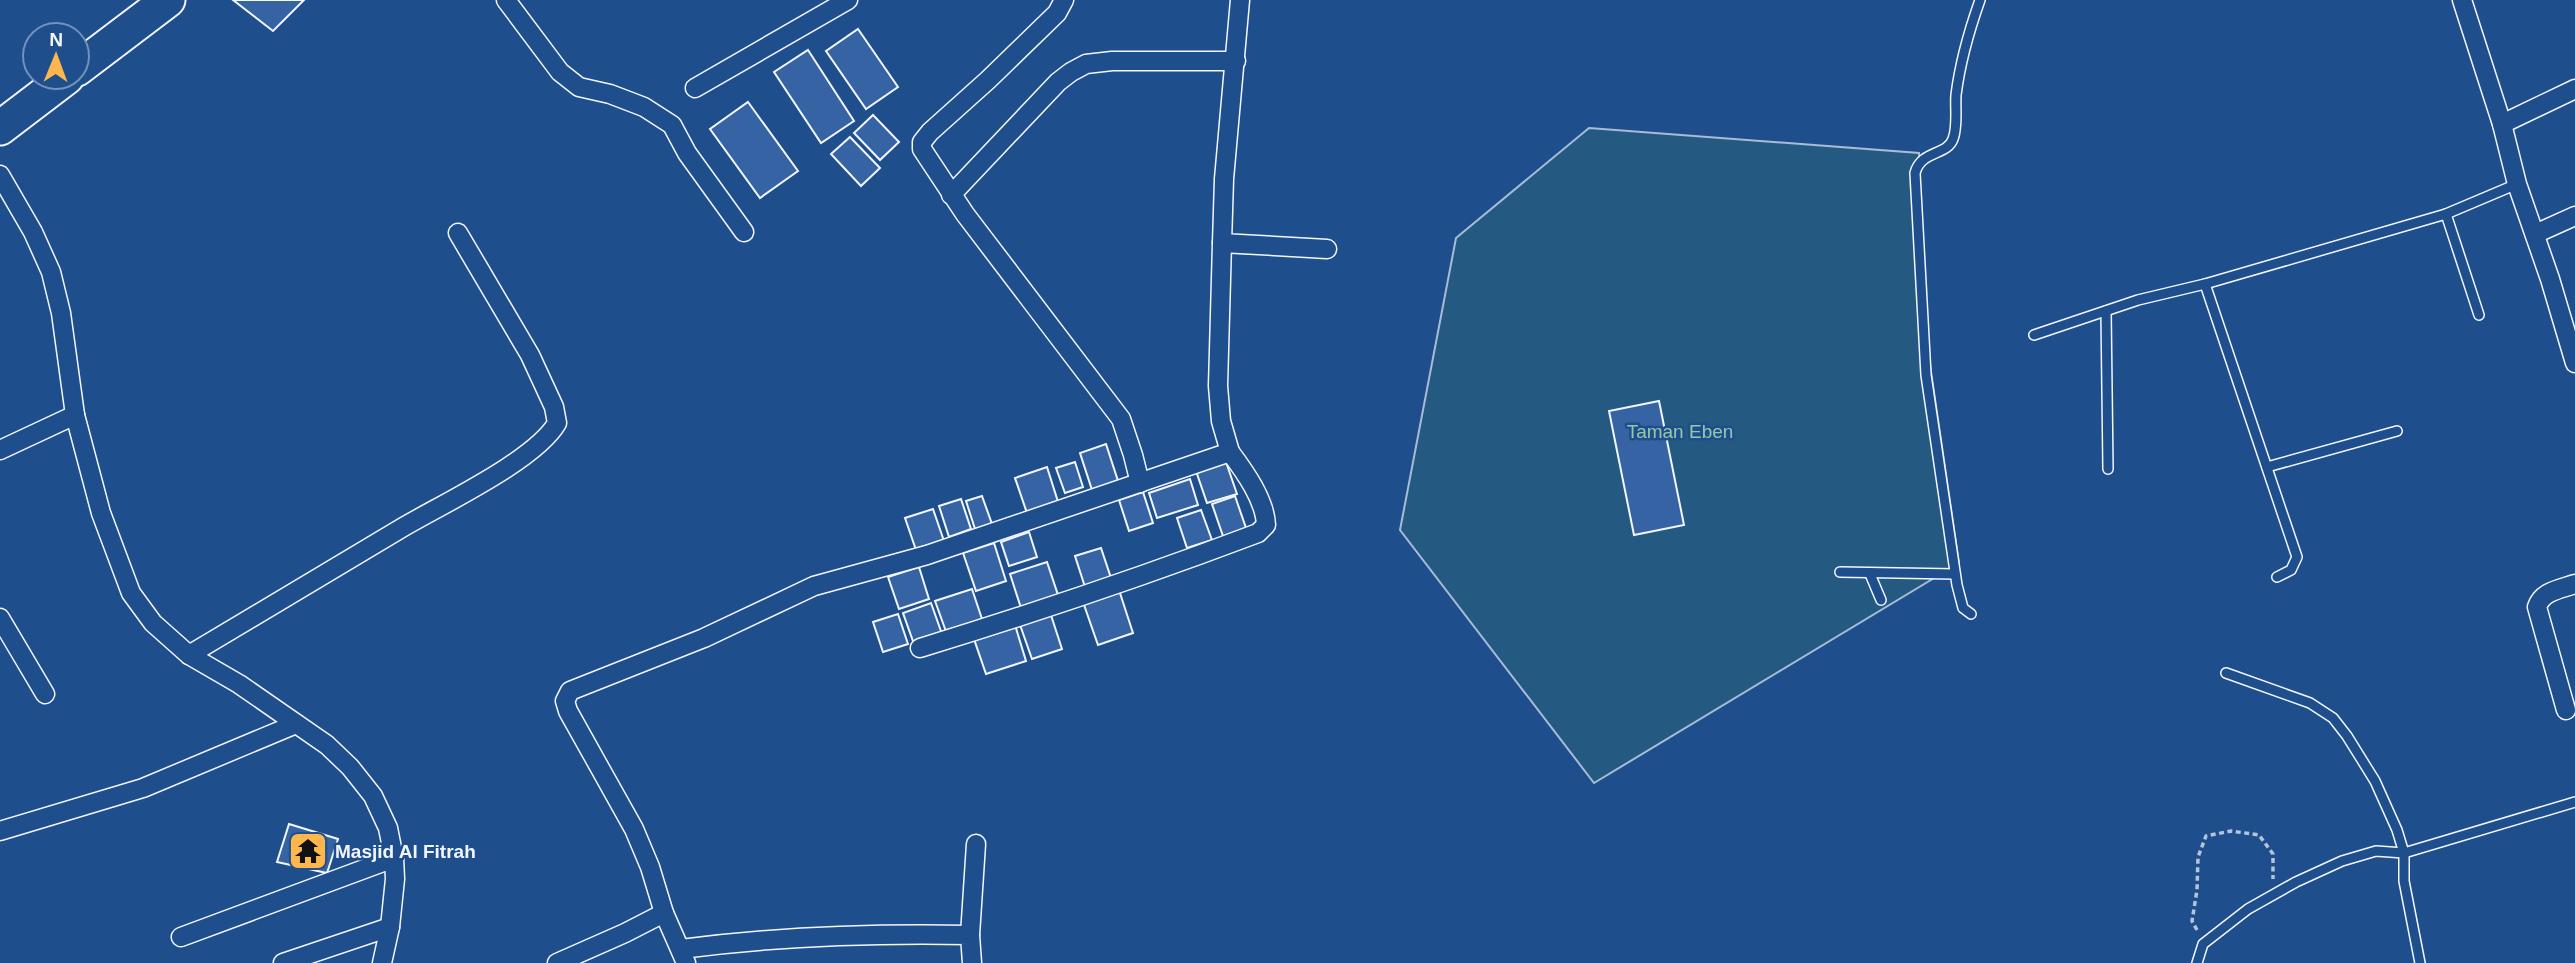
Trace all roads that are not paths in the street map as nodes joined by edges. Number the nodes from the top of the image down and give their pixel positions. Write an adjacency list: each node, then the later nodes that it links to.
1 (168, 0): 9 (highway)
2 (506, 0): 21 (street)
3 (848, 0): 8 (street)
4 (1064, 0): 18 (street)
5 (1240, 0): 10 (street)
6 (1980, 0): 40 (lane)
7 (2462, 0): 14 (street)
8 (823, 6): 11 (street)
9 (91, 58)
10 (1236, 61): 18 (street); 24 (street)
11 (695, 88)
12 (2575, 89): 14 (street)
13 (49, 91): 15 (highway)
14 (2502, 124): 17 (street)
15 (0, 128)
16 (0, 175): 31 (street)
17 (2517, 184): 19 (lane); 23 (street)
18 (951, 195): 37 (street)
19 (2446, 214): 26 (lane); 28 (lane)
20 (2575, 216): 23 (street)
21 (744, 232)
22 (458, 233): 47 (street)
23 (2535, 234): 30 (street)
24 (1222, 243): 25 (street); 34 (street)
25 (1327, 249)
26 (2205, 284): 27 (lane); 35 (lane)
27 (2106, 311): 29 (lane); 36 (lane)
28 (2479, 315)
29 (2034, 335)
30 (2573, 353)
31 (75, 415): 33 (street); 47 (street)
32 (2396, 432): 35 (lane)
33 (0, 450)
34 (1230, 452): 37 (street); 46 (street)
35 (2267, 467): 41 (lane)
36 (2108, 469)
37 (1140, 483): 57 (street)
38 (1840, 572): 39 (lane)
39 (1870, 573): 40 (lane); 43 (lane)
40 (1955, 574): 44 (lane)
41 (2277, 577)
42 (2575, 584): 50 (street)
43 (1881, 600)
44 (1971, 614)
45 (0, 618): 49 (street)
46 (920, 648)
47 (189, 654): 51 (street)
48 (2226, 673): 55 (lane)
49 (45, 694)
50 (2566, 710)
51 (296, 724): 53 (street); 56 (street)
52 (2575, 802): 55 (lane)
53 (0, 831)
54 (976, 844): 59 (street)
55 (2403, 853): 67 (lane); 68 (lane)
56 (394, 858): 58 (street); 60 (street)
57 (664, 912): 61 (street); 62 (street)
58 (390, 927): 63 (street); 64 (street)
59 (970, 936): 61 (street); 66 (street)
60 (181, 937)
61 (684, 956)
62 (581, 958): 65 (street)
63 (283, 963)
64 (382, 963)
65 (557, 963)
66 (972, 963)
67 (2197, 963)
68 (2420, 963)

